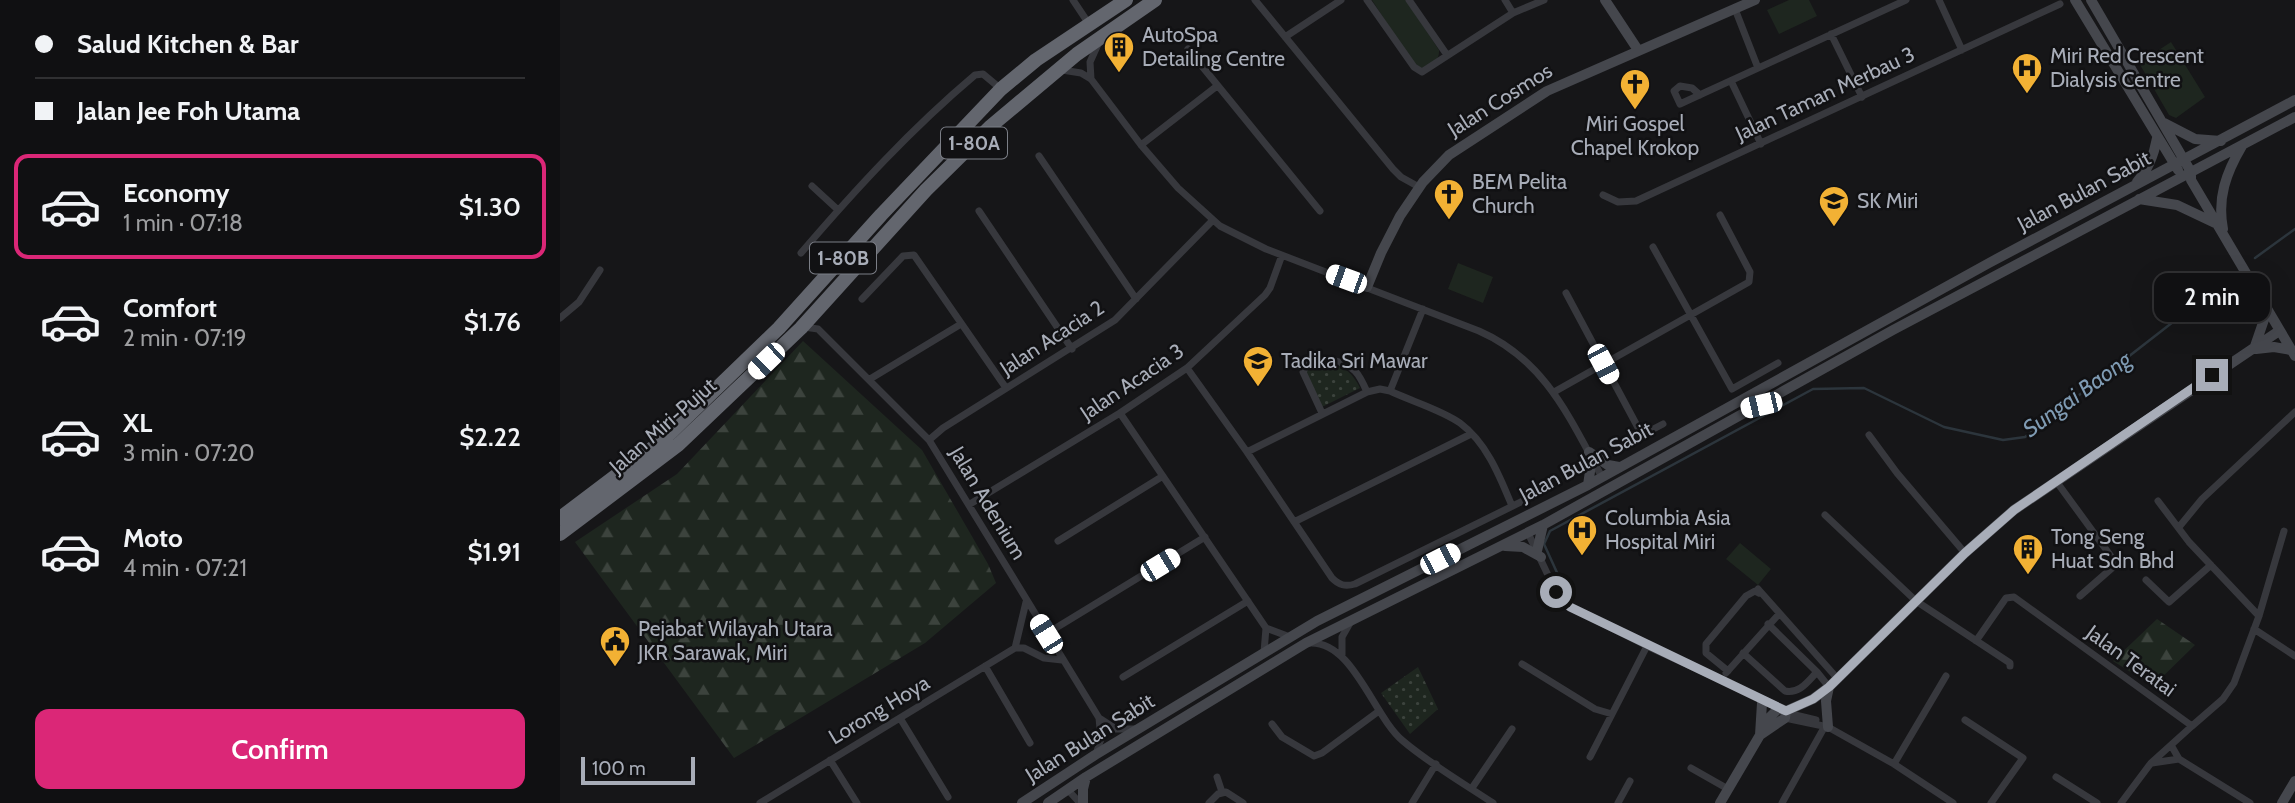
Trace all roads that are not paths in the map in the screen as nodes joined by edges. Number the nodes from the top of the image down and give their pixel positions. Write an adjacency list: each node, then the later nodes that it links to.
1 (1126, 0): 19 (highway, Jalan Miri-Pujut / 1-80B)
2 (1155, 0): 22 (highway, Jalan Miri-Pujut / 1-80A)
3 (1255, 0): 21 (street)
4 (1340, 0): 21 (street)
5 (1367, 0): 26 (street)
6 (1409, 0): 26 (street)
7 (1505, 0): 18 (street)
8 (1544, 0): 18 (street)
9 (1605, 0): 24 (main road)
10 (1755, 0): 17 (main road, Jalan Cosmos)
11 (1906, 0): 20 (street)
12 (1939, 0): 25 (street)
13 (2076, 0): 38 (main road)
14 (2091, 0): 37 (main road)
15 (2060, 4): 25 (street, Jalan Taman Merbau 3)
16 (1076, 5): 19 (street)
17 (1735, 9): 24 (main road, Jalan Cosmos); 27 (street)
18 (1513, 13): 26 (street)
19 (1089, 24): 32 (highway, Jalan Miri-Pujut / 1-80B)
20 (1831, 34): 27 (street); 34 (street)
21 (1285, 37): 47 (street)
22 (1101, 38): 28 (highway, Jalan Miri-Pujut / 1-80A); 29 (street)
23 (1188, 50): 31 (street)
24 (1638, 50): 47 (main road, Jalan Cosmos)
25 (1962, 50): 34 (street, Jalan Taman Merbau 3)
26 (1447, 55)
27 (1759, 68): 30 (street)
28 (1058, 70): 29 (street); 68 (highway, Jalan Miri-Pujut / 1-80A)
29 (1091, 79): 41 (street)
30 (1731, 81): 33 (street); 40 (street)
31 (1217, 86): 41 (street); 53 (street)
32 (1001, 89): 51 (street); 106 (highway, Jalan Miri-Pujut / 1-80B)
33 (1700, 95)
34 (1861, 97): 40 (street, Jalan Taman Merbau 3)
35 (2295, 100): 39 (main road, Jalan Bulan Sabit)
36 (2295, 117): 42 (main road, Jalan Bulan Sabit)
37 (2161, 122): 39 (main road); 44 (main road)
38 (2157, 138): 44 (main road); 48 (main road)
39 (2221, 141): 44 (main road, Jalan Bulan Sabit)
40 (1760, 144): 49 (street, Jalan Taman Merbau 3)
41 (1140, 145): 55 (street)
42 (2242, 146): 45 (main road, Jalan Bulan Sabit); 57 (main road)
43 (1039, 156): 65 (street)
44 (2179, 163): 45 (main road); 48 (main road, Jalan Bulan Sabit)
45 (2188, 176): 50 (main road, Jalan Bulan Sabit); 56 (main road)
46 (812, 186): 51 (street)
47 (1419, 187): 62 (main road, Jalan Cosmos)
48 (2130, 189): 96 (main road, Jalan Bulan Sabit)
49 (1603, 195)
50 (2139, 199): 56 (main road); 86 (main road, Jalan Bulan Sabit)
51 (837, 209): 59 (street)
52 (979, 211): 75 (street)
53 (1320, 211)
54 (1720, 215): 69 (street)
55 (1212, 221): 60 (street); 65 (street, Jalan Acacia 2)
56 (2216, 223): 57 (main road)
57 (2224, 237): 67 (main road)
58 (1653, 247): 69 (street)
59 (800, 253)
60 (1282, 256): 62 (street); 80 (street, Jalan Acacia 3)
61 (600, 270): 70 (street)
62 (1367, 287): 66 (street)
63 (1566, 293): 79 (street)
64 (862, 299): 71 (street)
65 (1136, 299): 75 (street, Jalan Acacia 2)
66 (1423, 309): 84 (street); 85 (street)
67 (2267, 311): 74 (main road); 76 (main road)
68 (816, 312): 72 (highway, Jalan Miri-Pujut / 1-80A); 73 (street)
69 (1690, 317): 78 (street); 79 (street)
70 (560, 318)
71 (961, 324): 81 (street); 82 (street)
72 (801, 328): 73 (street); 112 (highway, Jalan Miri-Pujut / 1-80A)
73 (818, 329): 81 (street, Jalan Adenium)
74 (2279, 331): 76 (main road); 77 (main road)
75 (1072, 349): 82 (street, Jalan Acacia 2)
76 (2251, 349): 77 (main road); 99 (main road)
77 (2293, 353)
78 (1779, 363)
79 (1603, 364): 85 (street); 90 (street)
80 (1187, 368): 88 (street, Jalan Acacia 3); 94 (street)
81 (870, 379): 93 (street, Jalan Adenium)
82 (1006, 388): 93 (street, Jalan Acacia 2)
83 (1367, 391): 84 (street); 89 (street); 89 (street)
84 (1390, 391): 91 (street)
85 (1554, 392): 95 (street)
86 (1761, 405): 98 (main road); 108 (main road, Jalan Bulan Sabit)
87 (2295, 412): 109 (street)
88 (1120, 413): 97 (street); 103 (street, Jalan Acacia 3)
89 (1322, 413): 94 (street)
90 (1663, 424)
91 (1471, 433): 104 (street); 107 (street)
92 (1869, 435): 116 (street)
93 (929, 440): 103 (street, Jalan Adenium)
94 (1247, 452): 107 (street)
95 (1590, 455): 96 (main road); 98 (street); 100 (main road)
96 (1619, 467): 98 (main road, Jalan Bulan Sabit)
97 (1163, 476): 113 (street); 114 (street)
98 (1602, 477): 100 (main road, Jalan Bulan Sabit)
99 (2056, 481): 116 (main road); 120 (street)
100 (1588, 485): 127 (main road, Jalan Bulan Sabit)
101 (1535, 495): 104 (street)
102 (2158, 501): 109 (street)
103 (970, 504): 121 (street, Jalan Adenium)
104 (1513, 506): 107 (street)
105 (1825, 514): 123 (street)
106 (560, 518)
107 (1294, 522)
108 (1543, 525): 111 (main road, Jalan Bulan Sabit); 117 (main road)
109 (2179, 527): 118 (street)
110 (2284, 531): 125 (street)
111 (1528, 533): 115 (main road, Jalan Bulan Sabit); 117 (street); 127 (main road)
112 (560, 534)
113 (1205, 537): 122 (street); 131 (street)
114 (1058, 541)
115 (1500, 546): 117 (main road); 126 (main road, Jalan Bulan Sabit)
116 (1965, 553): 123 (main road)
117 (1539, 554): 136 (street)
118 (2211, 565): 119 (street); 125 (street)
119 (2146, 580)
120 (2080, 596)
121 (1026, 601): 131 (street, Jalan Adenium); 137 (street)
122 (1248, 601): 129 (street); 150 (street)
123 (1916, 601): 133 (street); 151 (main road)
124 (1779, 614): 128 (street); 135 (street); 147 (street)
125 (2259, 616): 130 (street)
126 (1355, 618): 134 (main road, Jalan Bulan Sabit); 141 (street)
127 (1317, 621): 132 (main road, Jalan Bulan Sabit)
128 (1768, 624): 138 (street); 140 (street)
129 (1266, 628): 132 (street); 139 (street)
130 (2254, 629): 142 (street); 162 (street)
131 (1046, 634): 143 (street, Jalan Adenium)
132 (1290, 637): 139 (main road, Jalan Bulan Sabit)
133 (1976, 641): 146 (street); 162 (street, Jalan Teratai)
134 (1306, 643): 141 (street); 177 (main road, Jalan Bulan Sabit)
135 (1806, 644): 138 (street); 151 (street)
136 (1647, 646): 152 (street); 157 (street)
137 (1015, 648): 143 (street); 145 (street, Lorong Hoya)
138 (1797, 651): 148 (street)
139 (1264, 652): 164 (main road, Jalan Bulan Sabit)
140 (1743, 653): 147 (street); 148 (street)
141 (1342, 655): 155 (street)
142 (2295, 656)
143 (1062, 660): 159 (street, Jalan Adenium)
144 (1522, 664): 157 (street)
145 (985, 666): 158 (street, Lorong Hoya); 167 (street)
146 (2010, 666)
147 (1728, 671): 152 (street)
148 (1817, 671): 153 (street)
149 (1946, 676): 174 (street)
150 (1123, 677)
151 (1837, 678): 153 (main road)
152 (1721, 679): 154 (street)
153 (1829, 687): 156 (main road); 163 (main road)
154 (1760, 700): 156 (street); 166 (main road)
155 (1380, 711): 161 (street); 173 (street)
156 (1782, 713): 163 (street); 166 (main road)
157 (1612, 714): 170 (street)
158 (900, 718): 172 (street, Lorong Hoya); 186 (street)
159 (1099, 718): 164 (street); 169 (street)
160 (1965, 720): 200 (street)
161 (1272, 724)
162 (2192, 726): 168 (street)
163 (1826, 727): 174 (street); 198 (street)
164 (1140, 729): 169 (main road, Jalan Bulan Sabit)
165 (1512, 729): 182 (street)
166 (1761, 730): 183 (main road)
167 (1030, 743)
168 (2171, 746): 171 (street); 175 (street)
169 (1095, 755): 187 (main road, Jalan Bulan Sabit)
170 (1590, 757)
171 (2179, 759): 175 (street); 203 (street)
172 (830, 760): 188 (street, Lorong Hoya); 189 (street)
173 (1436, 764): 182 (street); 194 (street)
174 (1894, 764): 199 (street)
175 (2151, 764): 202 (street)
176 (1691, 768): 183 (street)
177 (1086, 777): 184 (main road, Jalan Bulan Sabit); 191 (main road)
178 (1217, 777): 185 (street)
179 (2056, 777): 201 (street)
180 (1630, 781): 196 (street)
181 (2295, 781): 204 (main road)
182 (1472, 788): 195 (street)
183 (1728, 789): 197 (main road)
184 (1068, 790): 187 (main road); 190 (main road, Jalan Bulan Sabit); 191 (street)
185 (1222, 792): 192 (street); 193 (street)
186 (948, 797)
187 (1024, 802)
188 (761, 803)
189 (857, 803)
190 (1048, 803)
191 (1082, 803)
192 (1209, 803)
193 (1243, 803)
194 (1412, 803)
195 (1493, 803)
196 (1618, 803)
197 (1720, 803)
198 (1782, 803)
199 (1953, 803)
200 (1991, 803)
201 (2097, 803)
202 (2121, 803)
203 (2249, 803)
204 (2282, 803)

